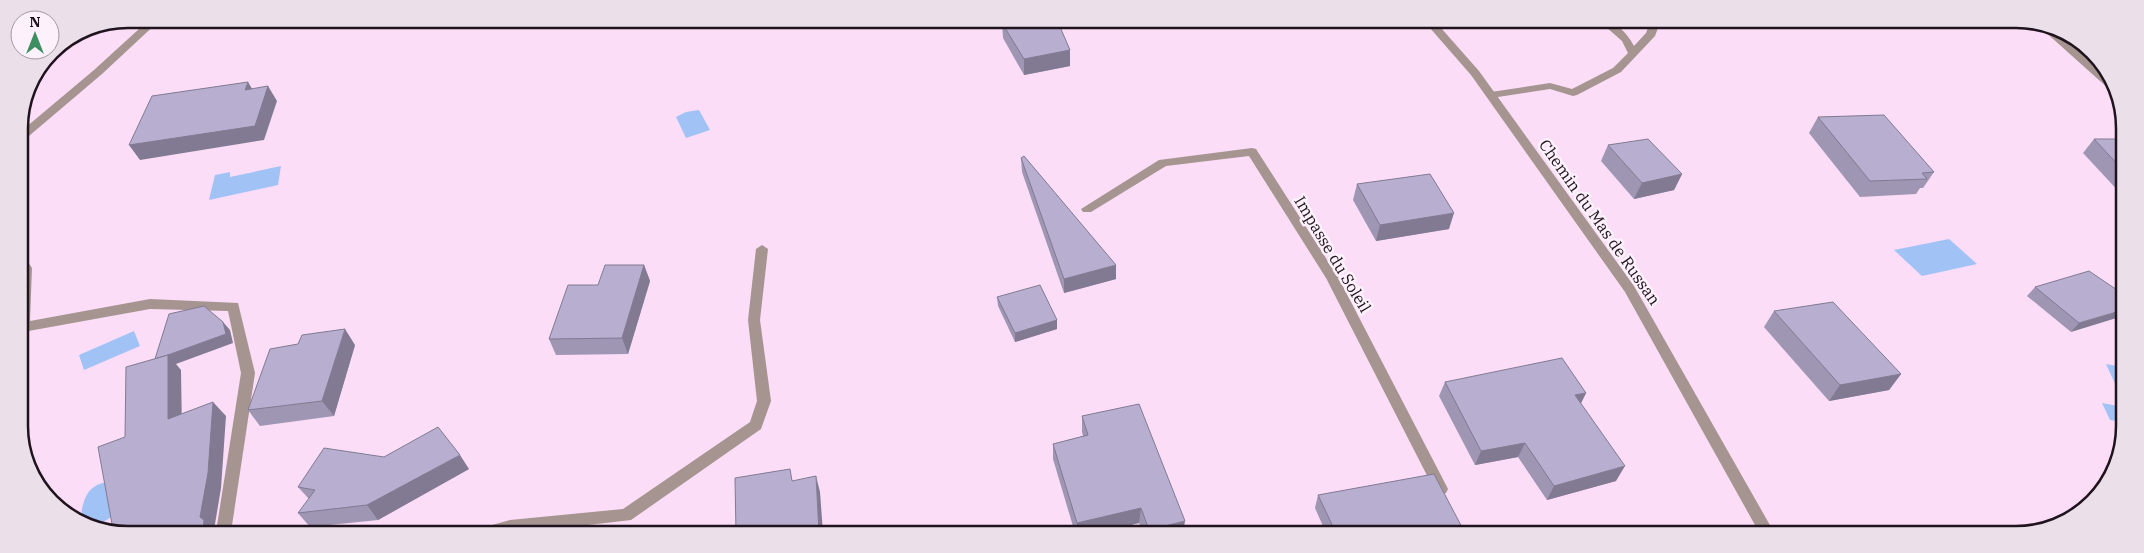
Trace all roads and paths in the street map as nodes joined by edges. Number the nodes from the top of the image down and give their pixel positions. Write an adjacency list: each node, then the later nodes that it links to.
1 (146, 28): 9 (street)
2 (1435, 28): 8 (street, Chemin du Mas de Russan)
3 (1613, 28): 6 (street)
4 (1653, 28): 6 (street)
5 (2054, 35): 7 (street)
6 (1633, 53): 8 (street)
7 (2105, 81)
8 (1491, 95): 14 (street, Chemin du Mas de Russan)
9 (28, 131)
10 (1087, 208): 13 (street, Impasse du Soleil)
11 (762, 248): 16 (street)
12 (28, 326): 15 (street)
13 (1446, 498)
14 (1763, 525)
15 (225, 526)
16 (522, 526)

